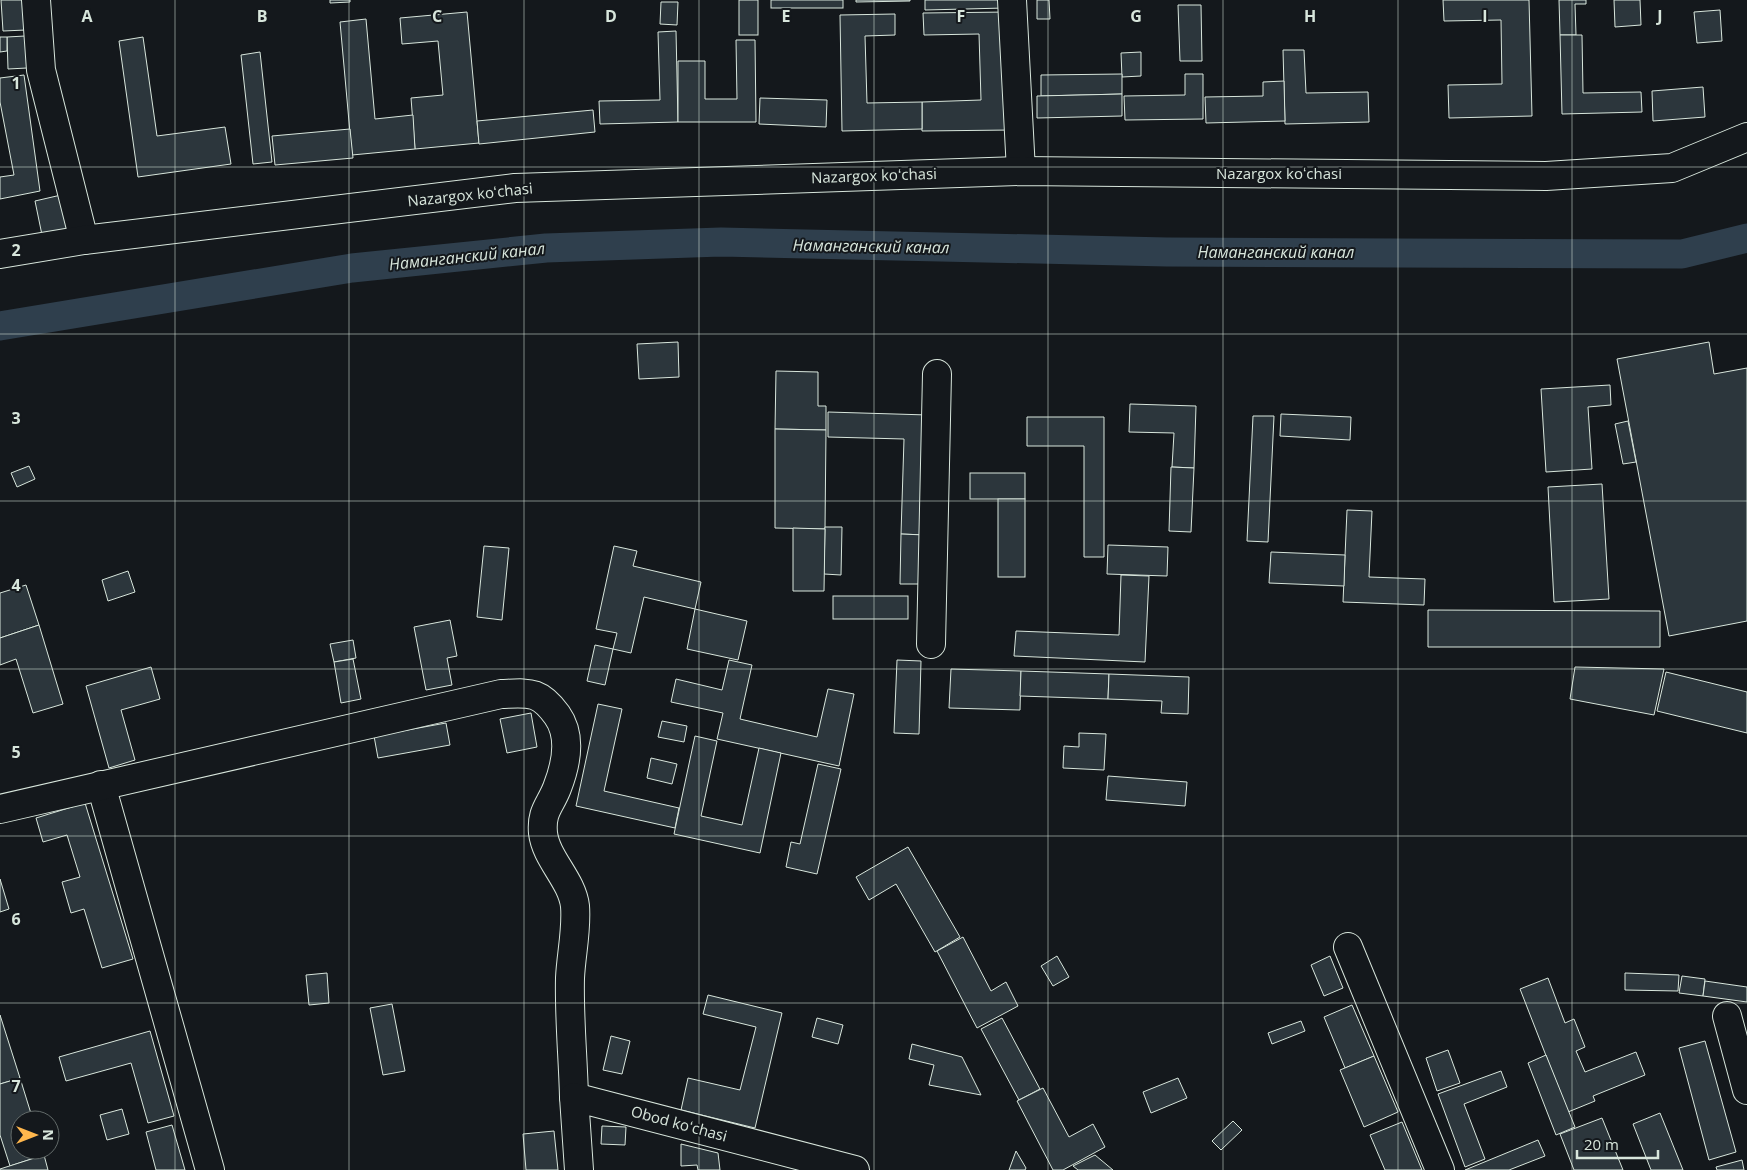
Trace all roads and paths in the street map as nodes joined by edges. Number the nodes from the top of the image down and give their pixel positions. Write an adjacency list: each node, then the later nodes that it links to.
1 (36, 0): 5 (street)
2 (1012, 0): 4 (street)
3 (1747, 137): 4 (street, Nazargox koʻchasi)
4 (1021, 171): 5 (street, Nazargox koʻchasi)
5 (84, 240): 6 (street, Nazargox koʻchasi)
6 (0, 254)
7 (937, 374): 8 (street)
8 (931, 644)
9 (101, 785): 10 (street); 14 (street); 15 (street)
10 (0, 809)
11 (1348, 946): 18 (street)
12 (1726, 1016): 13 (street)
13 (1747, 1090)
14 (574, 1096): 16 (street); 17 (street, Obod koʻchasi)
15 (210, 1170)
16 (579, 1170)
17 (855, 1170)
18 (1440, 1170)

